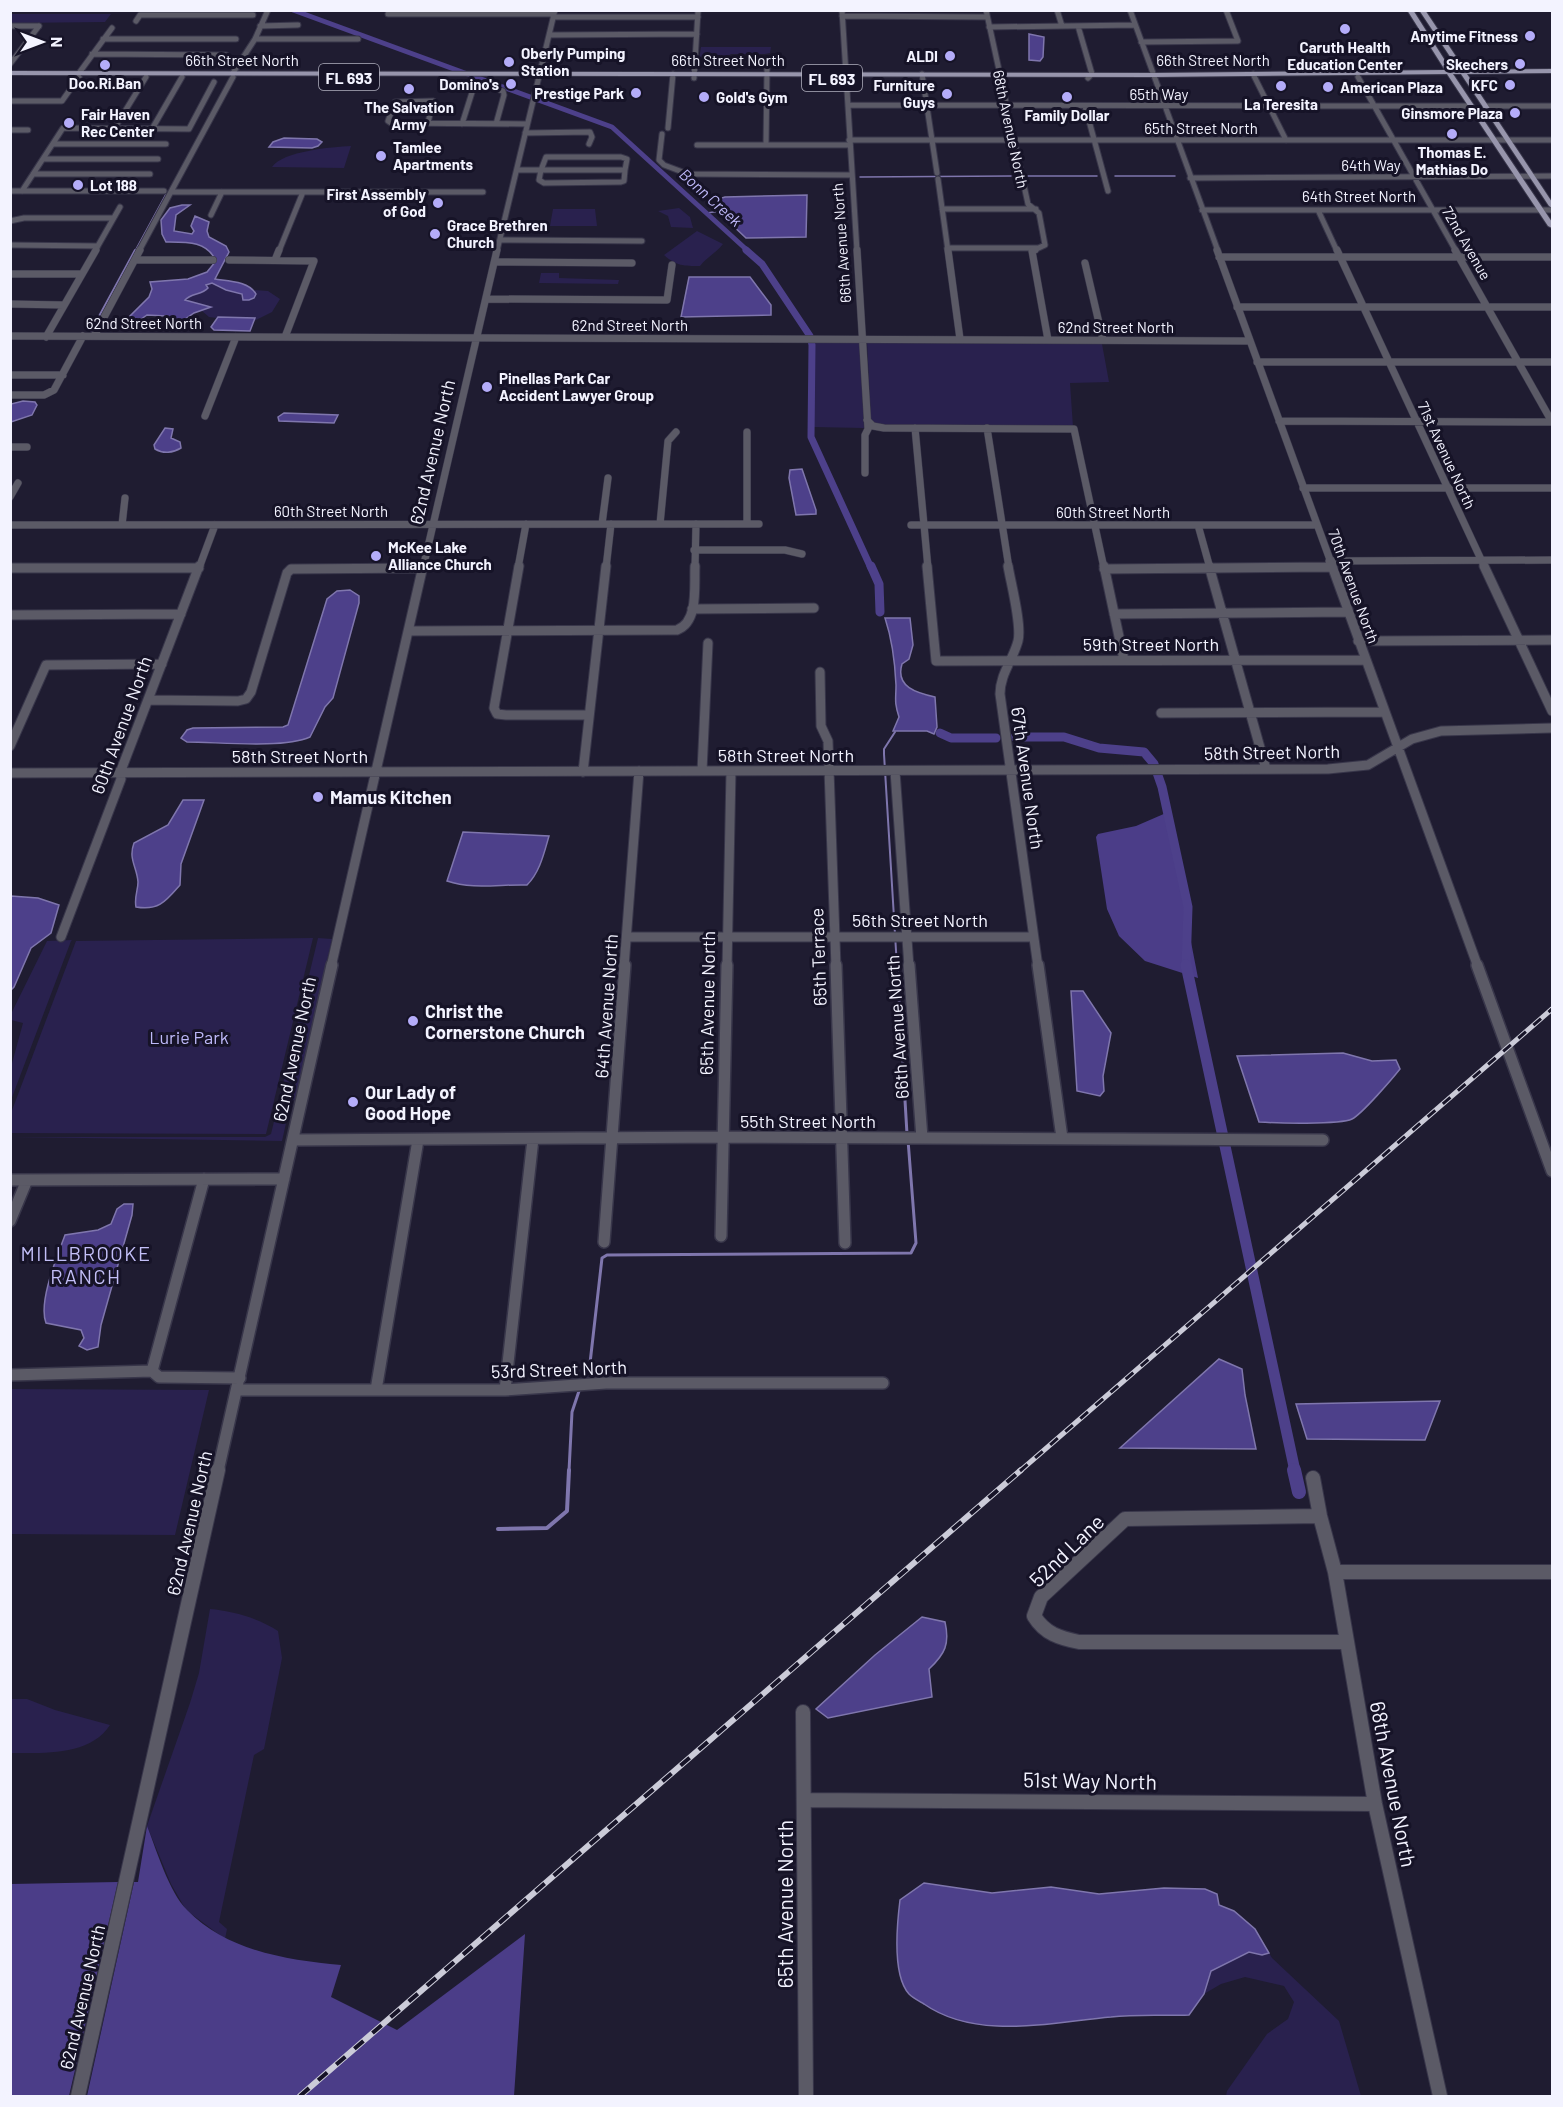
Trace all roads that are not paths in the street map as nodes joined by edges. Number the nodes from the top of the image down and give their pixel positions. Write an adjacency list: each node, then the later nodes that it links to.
1 (268, 10): 18 (street)
2 (1057, 10): 19 (street)
3 (1130, 10): 21 (street, 70th Avenue North)
4 (1226, 10): 31 (street)
5 (1422, 10): 24 (main road)
6 (492, 12): 10 (street); 11 (street)
7 (225, 13): 14 (street); 15 (street)
8 (842, 13): 13 (street); 45 (street, 66th Avenue North)
9 (1412, 13): 24 (main road); 37 (main road)
10 (388, 14)
11 (554, 14): 12 (street); 26 (street, 62nd Avenue North)
12 (698, 14): 25 (street)
13 (987, 14): 23 (street, 68th Avenue North)
14 (253, 15)
15 (136, 21)
16 (298, 25): 18 (street)
17 (10, 26): 34 (street)
18 (260, 26): 29 (street)
19 (1062, 26): 20 (street); 23 (street)
20 (1078, 26): 21 (street); 48 (street)
21 (1135, 26): 31 (street, 70th Avenue North)
22 (112, 27): 27 (street)
23 (989, 27): 47 (street, 68th Avenue North)
24 (1433, 27): 38 (main road)
25 (697, 34): 26 (street); 44 (street)
26 (549, 35): 42 (street, 62nd Avenue North)
27 (103, 39): 28 (street); 32 (street)
28 (236, 39)
29 (255, 39): 30 (street); 41 (street)
30 (358, 39)
31 (1141, 42): 53 (street, 70th Avenue North)
32 (92, 54): 33 (street); 40 (street)
33 (226, 55)
34 (10, 64)
35 (1552, 71): 38 (main road, 66th Street North / FL 693)
36 (766, 73): 44 (main road, 66th Street North / FL 693); 45 (main road, 66th Street North / FL 693); 95 (street)
37 (1450, 74): 38 (main road, 66th Street North / FL 693); 49 (main road, 66th Street North / FL 693); 54 (main road, 66th Street North / FL 693); 67 (main road)
38 (1465, 74): 50 (main road, 66th Street North / FL 693); 60 (main road)
39 (10, 75): 40 (main road, 66th Street North / FL 693); 40 (main road, 66th Street North / FL 693)
40 (79, 75): 41 (main road, 66th Street North / FL 693); 51 (main road, 66th Street North / FL 693); 58 (street)
41 (233, 75): 42 (main road, 66th Street North / FL 693); 42 (main road, 66th Street North / FL 693); 52 (main road, 66th Street North / FL 693); 114 (street)
42 (540, 76): 43 (main road, 66th Street North / FL 693); 72 (street, 62nd Avenue North)
43 (673, 76): 44 (main road, 66th Street North / FL 693); 73 (street)
44 (694, 76)
45 (846, 76): 46 (main road, 66th Street North / FL 693); 59 (street, 66th Avenue North)
46 (923, 76): 47 (main road, 66th Street North / FL 693); 61 (street)
47 (1000, 76): 48 (main road, 66th Street North / FL 693); 62 (street, 68th Avenue North)
48 (1090, 76): 53 (main road, 66th Street North / FL 693)
49 (1254, 76): 53 (main road, 66th Street North / FL 693); 54 (main road, 66th Street North / FL 693); 65 (street)
50 (1552, 76)
51 (146, 77): 52 (main road, 66th Street North / FL 693); 75 (street)
52 (179, 77): 76 (street)
53 (1154, 77): 64 (street, 70th Avenue North)
54 (1358, 77): 56 (street, 72nd Avenue)
55 (214, 82): 77 (street)
56 (1364, 88): 57 (street); 66 (street, 72nd Avenue)
57 (1411, 88)
58 (10, 101)
59 (848, 105): 61 (street, 65th Way); 90 (street, 66th Avenue North)
60 (1485, 105): 68 (street); 88 (main road)
61 (927, 106): 62 (street, 65th Way); 81 (street)
62 (1006, 106): 63 (street, 65th Way); 82 (street, 68th Avenue North)
63 (1085, 106): 64 (street, 65th Way); 83 (street)
64 (1164, 106): 65 (street, 65th Way); 84 (street, 70th Avenue North)
65 (1269, 106): 66 (street, 65th Way); 85 (street)
66 (1374, 106): 67 (street, 65th Way); 86 (street, 72nd Avenue)
67 (1470, 106): 87 (main road)
68 (1552, 106)
69 (428, 123): 69 (street); 70 (street)
70 (462, 124): 71 (street); 71 (street)
71 (496, 124): 72 (street)
72 (527, 124): 79 (street, 62nd Avenue North)
73 (668, 128)
74 (28, 129): 78 (street)
75 (114, 129): 76 (street); 91 (street)
76 (152, 129): 77 (street)
77 (175, 129): 92 (street)
78 (10, 130)
79 (525, 133): 93 (street); 98 (street, 62nd Avenue North)
80 (662, 134): 103 (street)
81 (932, 140): 82 (street, 65th Street North); 90 (street, 65th Street North); 120 (street)
82 (1013, 140): 83 (street, 65th Street North); 121 (street, 68th Avenue North)
83 (1094, 140): 84 (street, 65th Street North); 113 (street)
84 (1176, 140): 85 (street, 65th Street North); 108 (street, 70th Avenue North)
85 (1286, 140): 86 (street, 65th Street North)
86 (1393, 140): 87 (street, 65th Street North); 104 (street, 72nd Avenue)
87 (1494, 140): 88 (street, 65th Street North); 105 (main road)
88 (1508, 140): 89 (street, 65th Street North); 106 (main road)
89 (1552, 140)
90 (849, 143): 95 (street, 65th Street North); 103 (street, 66th Avenue North)
91 (53, 144): 92 (street); 96 (street)
92 (166, 144): 97 (street)
93 (589, 144)
94 (697, 145): 95 (street, 65th Street North)
95 (766, 145)
96 (43, 159): 97 (street); 101 (street)
97 (158, 159): 102 (street)
98 (517, 170): 99 (street); 130 (street, 62nd Avenue North)
99 (541, 170): 100 (street); 100 (street); 100 (street)
100 (625, 170)
101 (33, 174): 102 (street); 110 (street)
102 (150, 174): 111 (street)
103 (851, 175): 164 (street, 66th Avenue North)
104 (1414, 176): 105 (street, 64th Way); 108 (street, 64th Way); 124 (street, 72nd Avenue)
105 (1520, 176): 106 (street, 64th Way); 125 (main road)
106 (1533, 176): 107 (street, 64th Way); 119 (main road)
107 (1552, 176)
108 (1190, 178): 122 (street, 70th Avenue North)
109 (10, 191): 110 (street)
110 (22, 191): 111 (street)
111 (141, 191): 112 (street)
112 (164, 191)
113 (1108, 191)
114 (172, 192): 115 (street); 140 (street)
115 (222, 192): 116 (street); 126 (street)
116 (303, 192): 117 (street); 143 (street)
117 (483, 192)
118 (120, 207): 127 (street)
119 (1552, 208): 125 (street, 64th Street North)
120 (942, 209): 121 (street); 134 (street)
121 (1036, 209): 135 (street, 68th Avenue North)
122 (1202, 210): 123 (street, 64th Street North); 139 (street, 70th Avenue North)
123 (1318, 210): 124 (street, 64th Street North); 136 (street, 71st Avenue North)
124 (1433, 210): 125 (street, 64th Street North); 137 (street, 72nd Avenue)
125 (1541, 210): 129 (main road)
126 (211, 215)
127 (113, 218): 128 (street); 133 (street)
128 (14, 220)
129 (1552, 226)
130 (500, 240): 131 (street); 144 (street, 62nd Avenue North)
131 (642, 241)
132 (10, 245): 133 (street)
133 (98, 246): 149 (street)
134 (947, 248): 135 (street); 165 (street)
135 (1042, 248): 166 (street, 68th Avenue North)
136 (1340, 256): 137 (street); 139 (street); 154 (street, 71st Avenue North)
137 (1460, 257): 138 (street); 155 (street, 72nd Avenue)
138 (1552, 257)
139 (1219, 258): 153 (street, 70th Avenue North)
140 (136, 260): 141 (street); 160 (street)
141 (213, 260)
142 (229, 260): 143 (street)
143 (275, 260): 162 (street)
144 (495, 262): 145 (street); 150 (street, 62nd Avenue North)
145 (632, 263)
146 (1085, 263): 167 (street)
147 (672, 265): 150 (street)
148 (10, 274): 149 (street)
149 (81, 274): 152 (street)
150 (486, 299): 163 (street, 62nd Avenue North)
151 (10, 304): 152 (street)
152 (64, 305): 158 (street)
153 (1237, 307): 154 (street); 168 (street, 70th Avenue North)
154 (1364, 307): 155 (street); 170 (street, 71st Avenue North)
155 (1488, 307): 156 (street); 171 (street, 72nd Avenue)
156 (1552, 307)
157 (10, 336): 158 (street, 62nd Street North)
158 (45, 336): 159 (street, 62nd Street North)
159 (83, 336): 160 (street, 62nd Street North); 174 (street)
160 (94, 336): 161 (street, 62nd Street North)
161 (236, 337): 162 (street, 62nd Street North); 176 (street)
162 (285, 337): 163 (street, 62nd Street North)
163 (476, 339): 164 (street, 62nd Street North); 195 (street, 62nd Avenue North)
164 (863, 339): 165 (street, 62nd Street North); 177 (street, 66th Avenue North)
165 (960, 339): 166 (street, 62nd Street North)
166 (1047, 340): 167 (street, 62nd Street North)
167 (1103, 340): 168 (street, 62nd Street North)
168 (1250, 341): 169 (street, 70th Avenue North)
169 (1257, 362): 170 (street); 178 (street, 70th Avenue North)
170 (1389, 362): 171 (street); 179 (street, 71st Avenue North)
171 (1519, 362): 172 (street); 180 (street, 72nd Avenue)
172 (1552, 362)
173 (10, 375): 174 (street)
174 (63, 375): 175 (street)
175 (10, 395)
176 (204, 416)
177 (867, 420): 181 (street); 187 (street, 66th Avenue North)
178 (1279, 421): 179 (street); 190 (street, 70th Avenue North)
179 (1416, 421): 180 (street); 191 (street, 71st Avenue North)
180 (1552, 422)
181 (915, 428): 182 (street); 206 (street)
182 (987, 428): 207 (street, 67th Avenue North); 208 (street)
183 (676, 432): 198 (street)
184 (747, 432): 200 (street)
185 (10, 447): 186 (street)
186 (27, 447)
187 (865, 473)
188 (608, 478): 197 (street)
189 (18, 483): 193 (street)
190 (1303, 488): 191 (street); 210 (street, 70th Avenue North)
191 (1448, 488): 192 (street); 213 (street, 71st Avenue North)
192 (1552, 488)
193 (10, 497)
194 (125, 498): 203 (street)
195 (434, 524): 196 (street, 60th Street North); 204 (street, 60th Street North); 218 (street, 62nd Avenue North)
196 (526, 524): 197 (street, 60th Street North); 230 (street)
197 (607, 524): 198 (street, 60th Street North); 229 (street)
198 (660, 524): 199 (street, 60th Street North)
199 (696, 524): 200 (street, 60th Street North); 211 (street)
200 (747, 524): 201 (street, 60th Street North)
201 (759, 524)
202 (10, 525): 203 (street, 60th Street North)
203 (122, 525): 204 (street, 60th Street North)
204 (215, 525): 217 (street, 60th Avenue North)
205 (911, 525): 206 (street, 60th Street North)
206 (924, 525): 207 (street, 60th Street North); 238 (street, 59th Street North)
207 (1001, 525): 208 (street, 60th Street North); 238 (street, 67th Avenue North)
208 (1095, 525): 209 (street, 60th Street North); 220 (street)
209 (1198, 525): 210 (street, 60th Street North); 219 (street)
210 (1316, 525): 215 (street, 70th Avenue North)
211 (694, 550): 212 (street); 222 (street)
212 (802, 554)
213 (1482, 560): 214 (street); 215 (street); 231 (street, 71st Avenue North)
214 (1552, 560)
215 (1330, 564): 219 (street); 223 (street, 70th Avenue North)
216 (10, 568): 217 (street)
217 (199, 568): 225 (street, 60th Avenue North)
218 (423, 568): 228 (street, 62nd Avenue North); 241 (street)
219 (1210, 568): 220 (street); 224 (street)
220 (1104, 569): 226 (street)
221 (814, 608): 222 (street)
222 (692, 609): 229 (street)
223 (1348, 612): 224 (street); 233 (street, 70th Avenue North)
224 (1222, 613): 226 (street); 236 (street)
225 (181, 614): 227 (street); 239 (street, 60th Avenue North)
226 (1114, 614): 235 (street)
227 (10, 615)
228 (409, 630): 230 (street); 260 (street, 62nd Avenue North)
229 (599, 630): 230 (street); 246 (street)
230 (508, 631): 246 (street)
231 (1520, 640): 232 (street); 233 (street); 242 (street, 71st Avenue North)
232 (1552, 640)
233 (1358, 641): 237 (street, 70th Avenue North)
234 (708, 643): 253 (street)
235 (1124, 660): 236 (street, 59th Street North); 238 (street, 59th Street North)
236 (1234, 660): 237 (street, 59th Street North); 243 (street)
237 (1365, 660): 244 (street, 70th Avenue North)
238 (1011, 661): 251 (street, 67th Avenue North)
239 (162, 664): 241 (street, 60th Avenue North); 248 (street)
240 (820, 672): 255 (street, 65th Terrace)
241 (148, 700): 259 (street, 60th Avenue North)
242 (1552, 711)
243 (1250, 712): 244 (street); 245 (street); 250 (street)
244 (1384, 712): 249 (street, 70th Avenue North)
245 (1161, 713)
246 (590, 715): 257 (street)
247 (1552, 728): 249 (street, 58th Street North)
248 (10, 746)
249 (1397, 748): 250 (street, 58th Street North); 276 (street, 70th Avenue North)
250 (1266, 769): 251 (street, 58th Street North)
251 (1010, 770): 256 (street, 58th Street North); 266 (street, 67th Avenue North)
252 (639, 771): 253 (street, 58th Street North); 257 (street, 58th Street North); 263 (street, 64th Avenue North)
253 (702, 771): 254 (street, 58th Street North)
254 (731, 771): 255 (street, 58th Street North); 264 (street, 65th Avenue North)
255 (829, 771): 256 (street, 58th Street North); 265 (street, 65th Terrace)
256 (893, 771): 261 (street, 66th Avenue North)
257 (583, 772): 260 (street, 58th Street North)
258 (10, 773): 259 (street, 58th Street North)
259 (120, 773): 260 (street, 58th Street North); 262 (street, 60th Avenue North)
260 (375, 773): 273 (street, 62nd Avenue North)
261 (904, 936): 265 (street, 56th Street North); 266 (street, 56th Street North); 270 (street, 66th Avenue North)
262 (61, 937)
263 (628, 937): 264 (street, 56th Street North); 268 (street, 64th Avenue North)
264 (728, 937): 265 (street, 56th Street North); 267 (street, 65th Avenue North)
265 (834, 937): 269 (street, 65th Terrace)
266 (1033, 937): 271 (street, 67th Avenue North)
267 (723, 1137): 268 (street, 55th Street North); 269 (street, 55th Street North); 282 (street, 65th Avenue North)
268 (613, 1138): 272 (street, 55th Street North); 283 (street, 64th Avenue North)
269 (841, 1138): 270 (street, 55th Street North); 284 (street, 65th Terrace)
270 (920, 1138): 271 (street, 55th Street North)
271 (1062, 1138): 275 (street, 55th Street North)
272 (533, 1139): 274 (street, 55th Street North); 290 (street)
273 (293, 1140): 274 (street, 55th Street North); 278 (street, 62nd Avenue North)
274 (418, 1140): 289 (street)
275 (1323, 1140)
276 (1552, 1171)
277 (204, 1179): 278 (street); 280 (street); 285 (street)
278 (284, 1179): 288 (street, 62nd Avenue North)
279 (10, 1180): 280 (street)
280 (27, 1180): 281 (street)
281 (10, 1221)
282 (721, 1236)
283 (604, 1242)
284 (845, 1243)
285 (152, 1371): 286 (street, 53rd Street North); 288 (street, 53rd Street North)
286 (10, 1375)
287 (883, 1383): 290 (street, 53rd Street North)
288 (238, 1384): 289 (street, 53rd Street North); 299 (street, 62nd Avenue North)
289 (376, 1390): 290 (street, 53rd Street North)
290 (505, 1390)
291 (1313, 1478): 292 (street, 68th Avenue North)
292 (1320, 1516): 293 (street, 68th Avenue North); 295 (street, 52nd Lane)
293 (1335, 1572): 294 (street); 295 (street, 68th Avenue North)
294 (1552, 1572)
295 (1346, 1642): 298 (street, 68th Avenue North)
296 (803, 1712): 297 (street, 65th Avenue North)
297 (804, 1800): 298 (street, 51st Way North); 300 (street, 65th Avenue North)
298 (1375, 1804): 301 (street, 68th Avenue North)
299 (78, 2097)
300 (807, 2097)
301 (1440, 2097)

